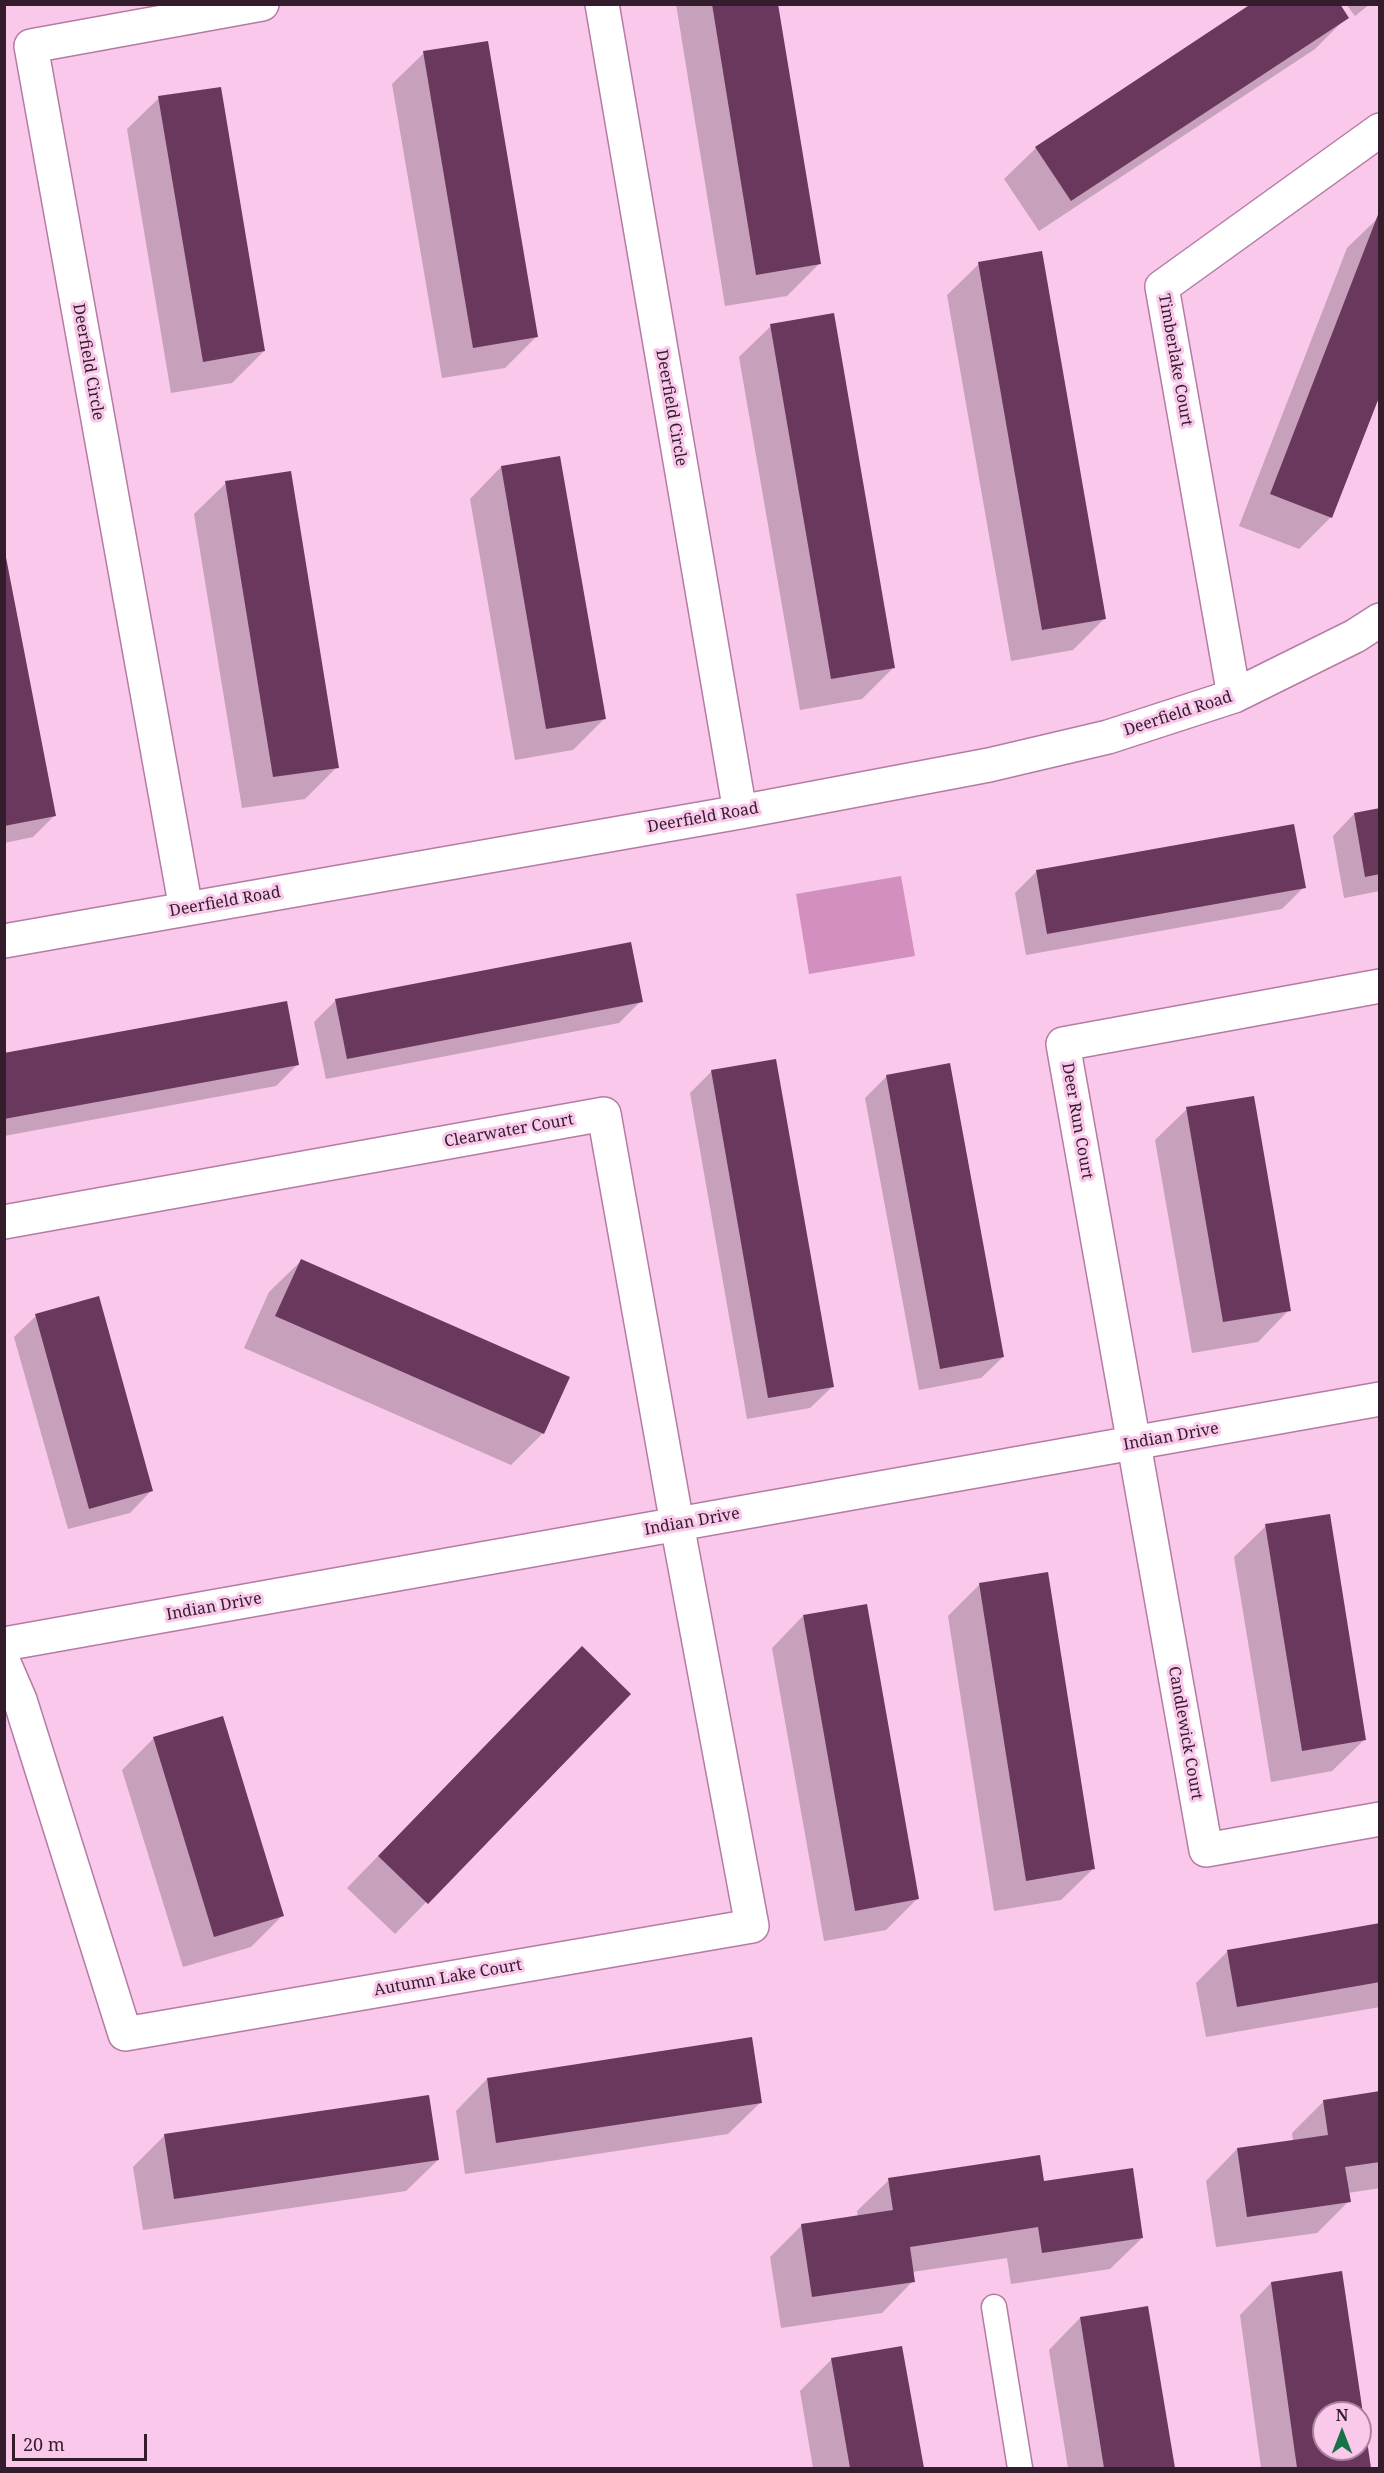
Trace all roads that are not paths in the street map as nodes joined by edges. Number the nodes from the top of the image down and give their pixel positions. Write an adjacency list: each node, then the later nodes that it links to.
1 (262, 4): 7 (street, Deerfield Circle)
2 (602, 4): 6 (street, Deerfield Circle)
3 (1380, 130): 5 (street, Timberlake Court)
4 (1380, 620): 5 (street, Deerfield Road)
5 (1234, 696): 6 (street, Deerfield Road)
6 (740, 812): 7 (street, Deerfield Road)
7 (186, 909): 8 (street, Deerfield Road)
8 (4, 941)
9 (1380, 986): 12 (street, Deer Run Court)
10 (4, 1222): 13 (street, Clearwater Court)
11 (1380, 1399): 12 (street, Indian Drive)
12 (1135, 1443): 13 (street, Indian Drive); 16 (street, Candlewick Court)
13 (677, 1524): 14 (street, Indian Drive); 15 (street, Autumn Lake Court)
14 (4, 1644)
15 (4, 1663)
16 (1380, 1819)
17 (994, 2307): 18 (lane)
18 (1020, 2469)

